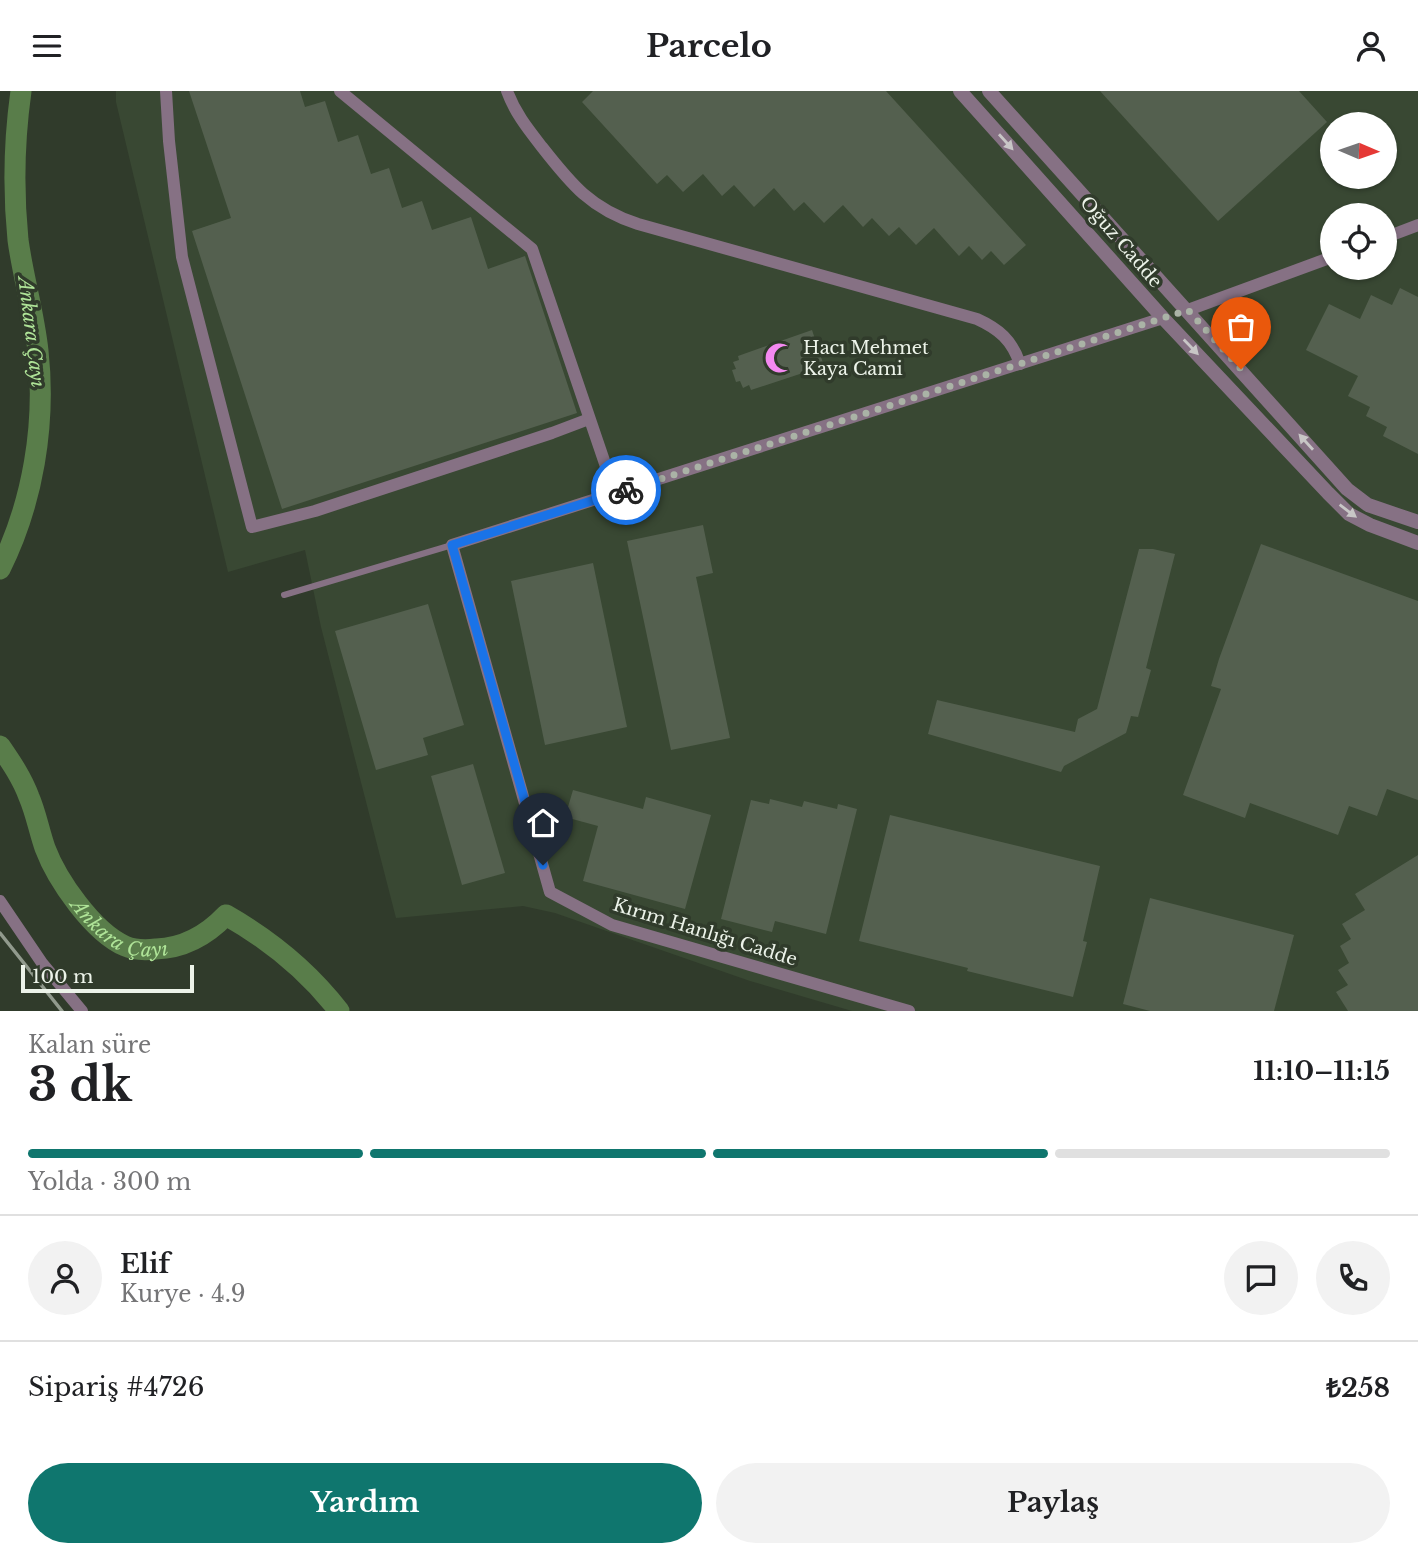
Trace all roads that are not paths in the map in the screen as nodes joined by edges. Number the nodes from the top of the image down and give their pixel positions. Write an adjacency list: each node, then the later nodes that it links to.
1 (166, 91): 12 (street)
2 (341, 91): 12 (street)
3 (508, 91): 11 (street)
4 (960, 91): 10 (street, Oğuz Cadde, one-way to 10)
5 (989, 91): 9 (street, Oğuz Cadde)
6 (1418, 225): 7 (street)
7 (1397, 233)
8 (1320, 261): 9 (street)
9 (1188, 310): 10 (street); 14 (street, Oğuz Cadde, one-way to 9)
10 (1163, 318): 11 (street); 15 (street, Oğuz Cadde, one-way to 15)
11 (1020, 364): 13 (street)
12 (589, 419): 13 (street)
13 (614, 493): 16 (street)
14 (1418, 522)
15 (1418, 543)
16 (452, 545): 17 (lane); 20 (street, Kırım Hanlığı Cadde)
17 (284, 595)
18 (0, 901): 19 (street)
19 (82, 1011)
20 (909, 1011)

